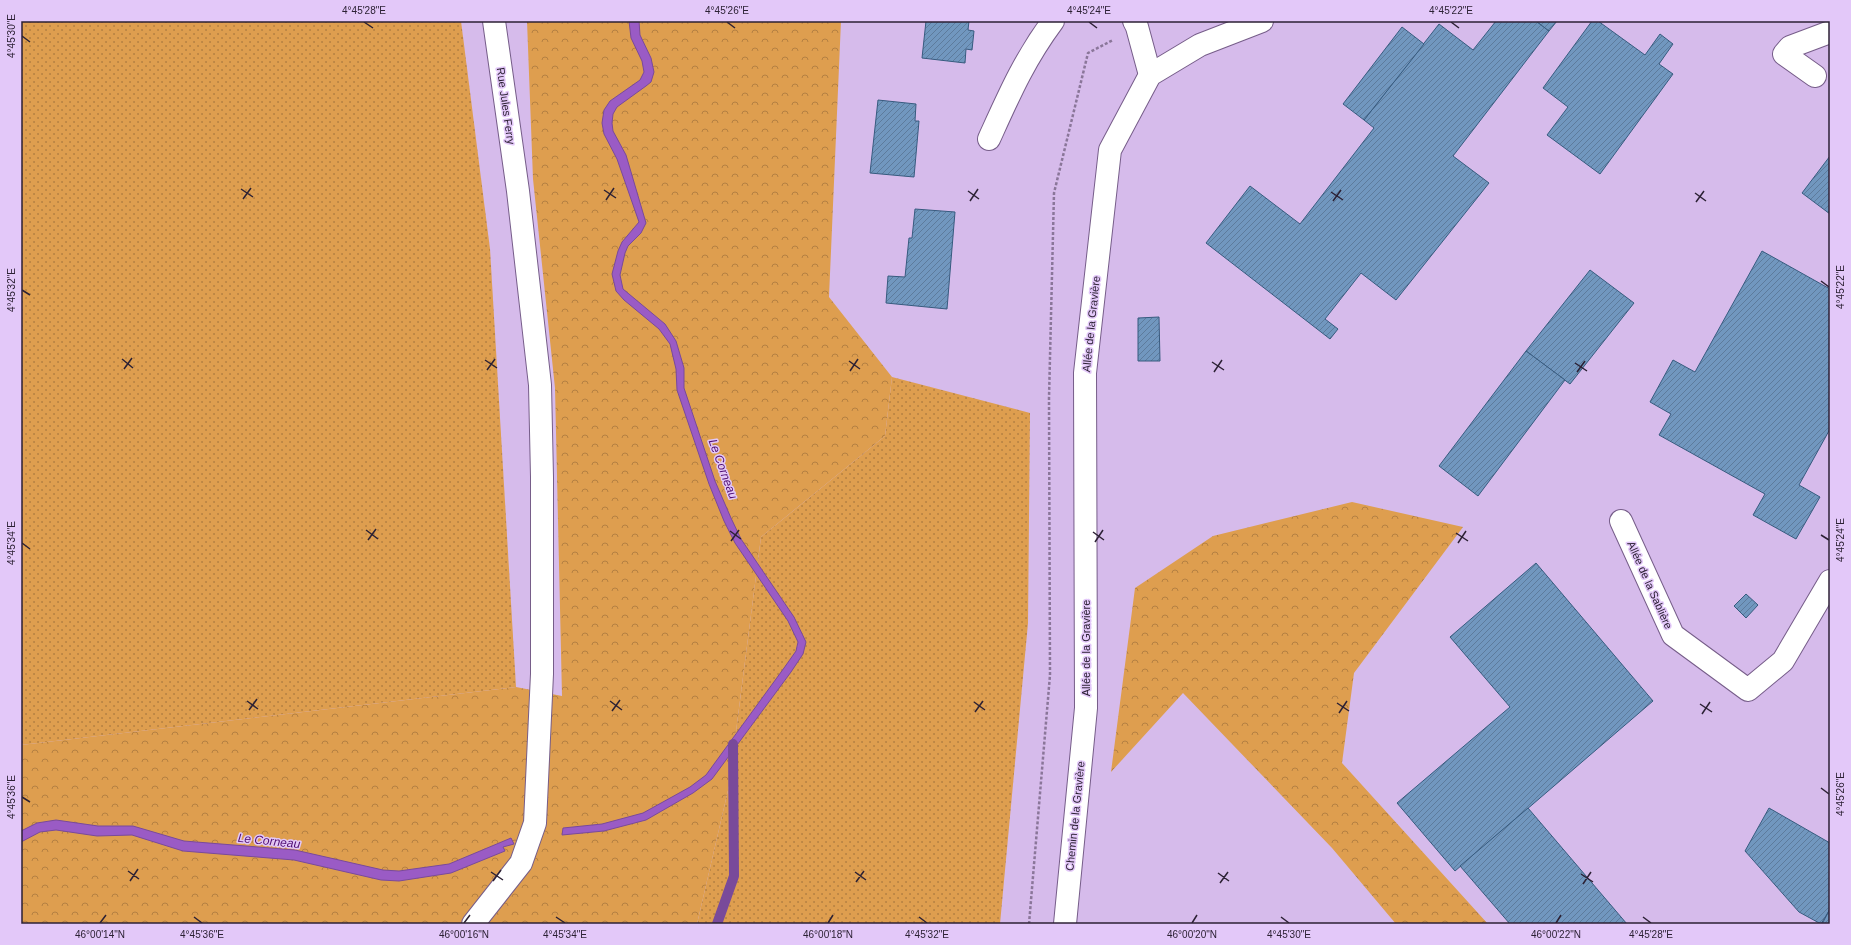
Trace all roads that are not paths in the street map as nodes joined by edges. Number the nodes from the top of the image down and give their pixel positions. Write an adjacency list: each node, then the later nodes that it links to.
1 (494, 21): 12 (street, Rue Jules Ferry)
2 (1053, 21): 8 (street)
3 (1262, 21): 6 (street)
4 (1137, 23): 6 (street)
5 (1830, 32): 7 (street)
6 (1150, 75): 11 (street, Allée de la Gravière)
7 (1815, 76)
8 (989, 139)
9 (1621, 521): 10 (street, Allée de la Sablière)
10 (1830, 581)
11 (1086, 708): 13 (street, Chemin de la Gravière)
12 (473, 924)
13 (1065, 924)

